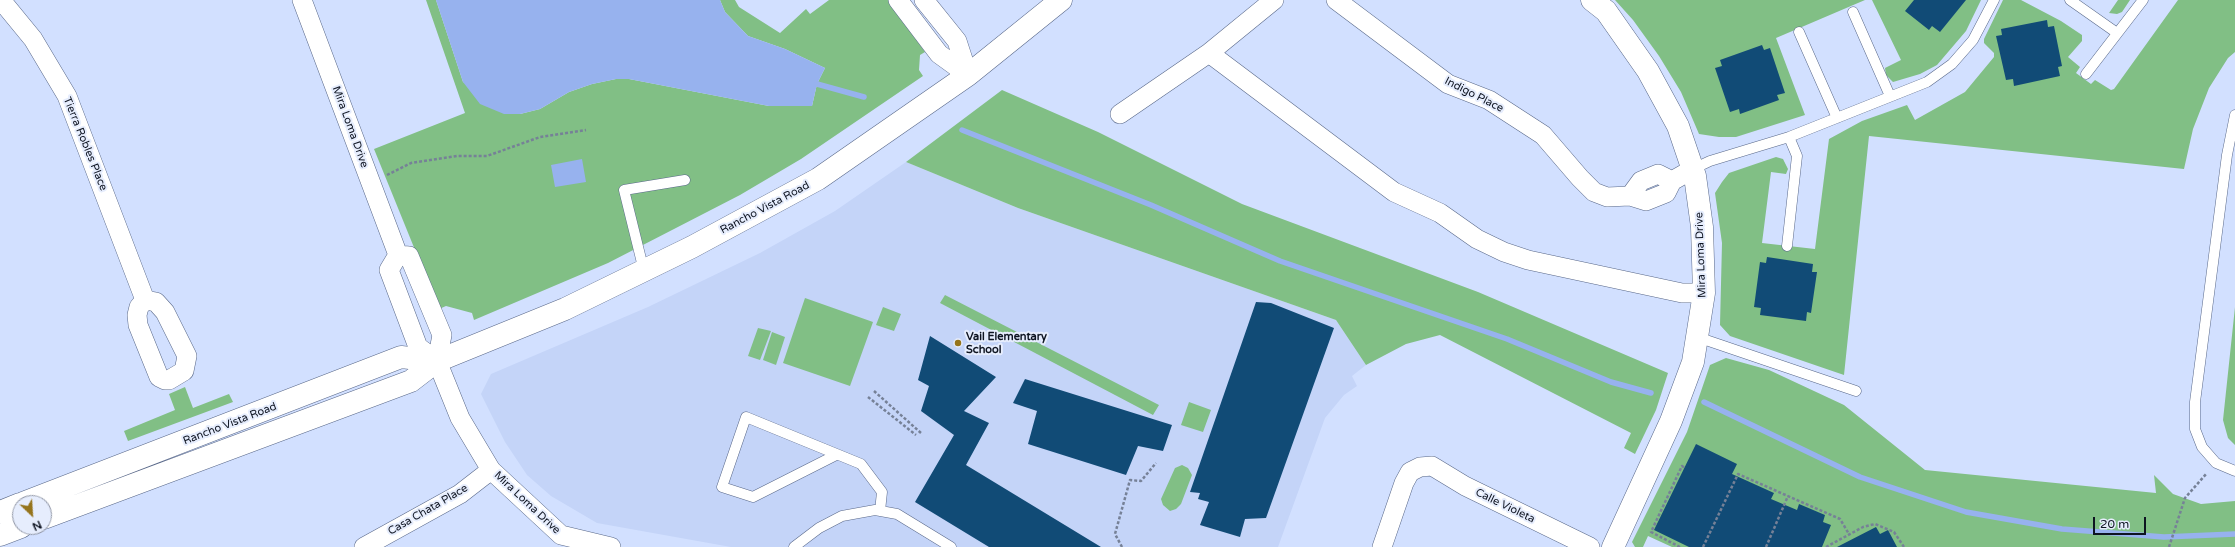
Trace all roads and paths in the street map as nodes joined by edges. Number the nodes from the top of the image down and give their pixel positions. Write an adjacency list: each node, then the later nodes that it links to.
1 (0, 0): 31 (street, Tierra Robles Place)
2 (302, 0): 28 (street, Mira Loma Drive)
3 (898, 0): 17 (street)
4 (924, 0): 17 (street)
5 (1061, 0): 17 (main road, Rancho Vista Road)
6 (1274, 0): 15 (street)
7 (1336, 0): 24 (street, Indigo Place)
8 (1592, 0): 24 (main road, Mira Loma Drive)
9 (1994, 0): 18 (lane)
10 (2070, 0): 14 (lane)
11 (2143, 0): 14 (lane)
12 (1853, 12): 18 (lane)
13 (1799, 32): 21 (lane)
14 (2117, 33): 16 (lane)
15 (1209, 54): 19 (street); 30 (street)
16 (2086, 74)
17 (968, 75): 29 (main road, Rancho Vista Road)
18 (1890, 96): 21 (lane)
19 (1120, 114)
20 (2235, 115): 41 (lane)
21 (1837, 118): 23 (lane)
22 (586, 130): 25 (path)
23 (1789, 137): 24 (lane); 27 (lane)
24 (1693, 169): 30 (main road, Mira Loma Drive)
25 (385, 176)
26 (685, 180): 29 (lane)
27 (1787, 246)
28 (398, 255): 33 (street); 33 (street)
29 (644, 271): 33 (main road, Rancho Vista Road)
30 (1704, 293): 32 (main road, Mira Loma Drive)
31 (145, 300)
32 (1697, 337): 35 (lane); 61 (main road, Mira Loma Drive)
33 (437, 361): 43 (street, Mira Loma Drive); 45 (main road, Rancho Vista Road); 50 (main road, Rancho Vista Road)
34 (874, 391): 37 (path)
35 (1856, 391)
36 (868, 397): 38 (path)
37 (921, 433)
38 (916, 435)
39 (836, 455): 39 (lane); 48 (lane)
40 (1156, 463): 58 (path)
41 (2216, 463): 44 (lane); 67 (path)
42 (1685, 468): 62 (path)
43 (491, 470): 54 (street, Casa Chata Place); 55 (street, Mira Loma Drive)
44 (2235, 470)
45 (45, 495)
46 (1788, 496): 52 (path); 63 (path); 64 (path)
47 (12, 507): 49 (main road)
48 (880, 511): 56 (lane); 57 (lane)
49 (0, 512)
50 (52, 515)
51 (12, 530): 53 (main road)
52 (1849, 534): 65 (path); 66 (path)
53 (0, 535)
54 (364, 547)
55 (611, 547)
56 (794, 547)
57 (951, 547)
58 (1122, 547)
59 (1382, 547): 60 (street, Calle Violeta)
60 (1590, 547)
61 (1613, 547)
62 (1680, 547)
63 (1703, 547)
64 (1766, 547)
65 (1826, 547)
66 (1904, 547)
67 (2169, 547)

